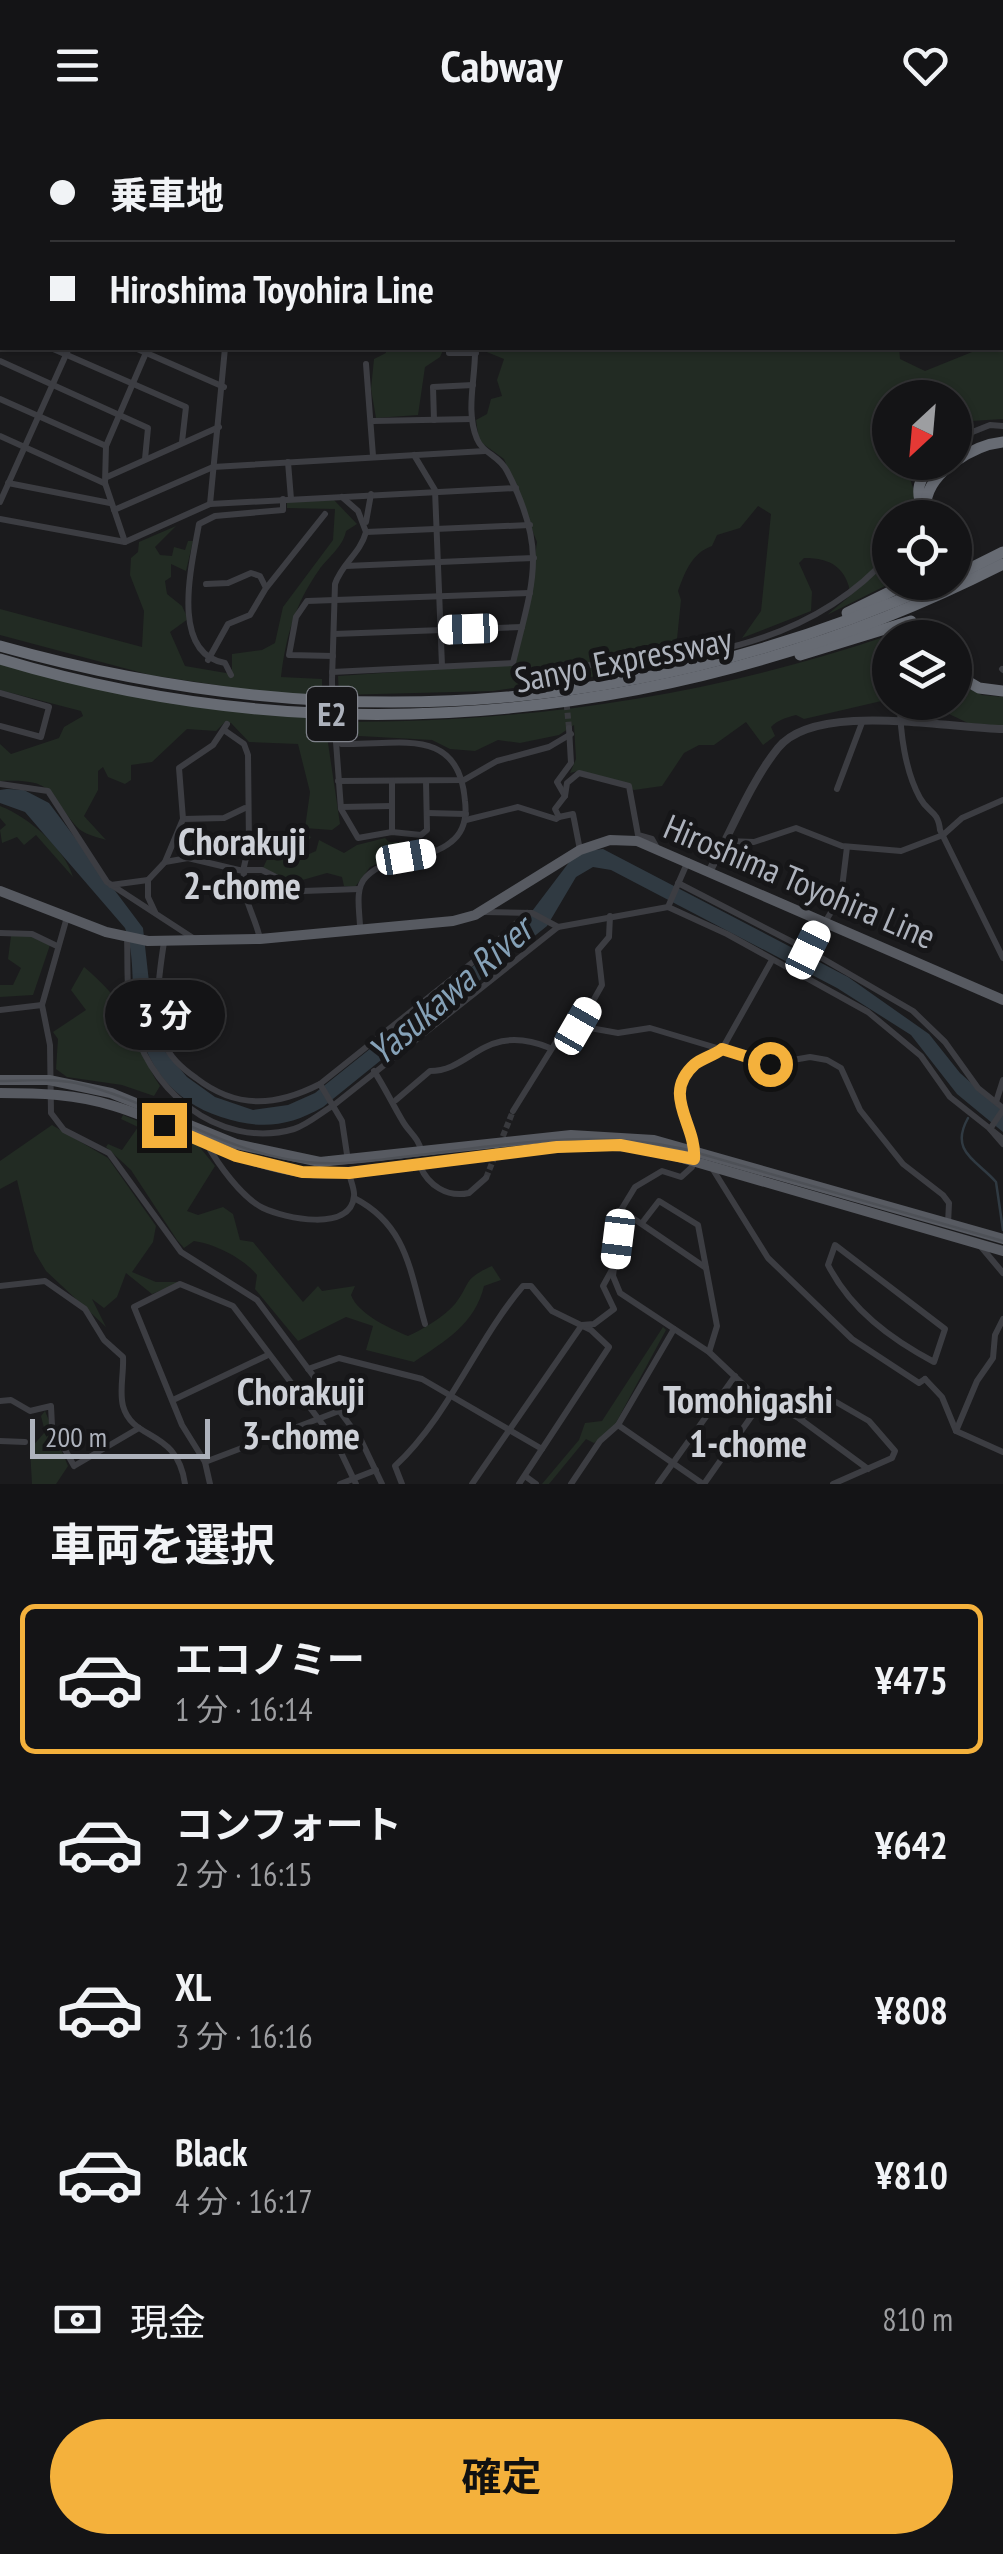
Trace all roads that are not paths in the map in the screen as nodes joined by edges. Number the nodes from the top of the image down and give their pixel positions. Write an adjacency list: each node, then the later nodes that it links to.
1 (147, 350): 8 (street); 11 (street)
2 (224, 350): 11 (street)
3 (449, 350): 4 (street)
4 (476, 350): 10 (street)
5 (67, 351): 8 (street); 9 (street)
6 (0, 362): 9 (street)
7 (366, 364): 17 (street)
8 (132, 383): 13 (street); 23 (street)
9 (52, 385): 13 (street); 14 (street)
10 (474, 385): 15 (street); 16 (street)
11 (224, 388): 19 (street)
12 (0, 399): 14 (street)
13 (118, 415): 24 (street); 30 (street)
14 (38, 416): 24 (street); 25 (street)
15 (472, 418): 16 (street); 26 (street)
16 (434, 420): 17 (street)
17 (373, 422): 29 (street)
18 (1003, 426): 20 (street)
19 (219, 427): 23 (street); 32 (street)
20 (972, 432)
21 (1, 439): 25 (street)
22 (1003, 441): 27 (highway); 40 (highway)
23 (182, 442): 30 (street)
24 (106, 446): 33 (street)
25 (25, 447): 33 (street); 34 (street)
26 (484, 451): 28 (street); 35 (street)
27 (972, 451)
28 (414, 455): 29 (street); 36 (street)
29 (373, 456): 31 (street)
30 (146, 458): 33 (street)
31 (288, 462): 32 (street); 39 (street)
32 (214, 466): 42 (street); 43 (street)
33 (105, 483): 43 (street)
34 (8, 484): 41 (street); 43 (street)
35 (516, 488): 36 (street); 46 (street)
36 (436, 490): 37 (street); 48 (street)
37 (371, 494): 38 (street); 47 (street)
38 (341, 497): 39 (street); 47 (street)
39 (287, 499): 42 (street); 71 (street)
40 (927, 500)
41 (0, 502)
42 (210, 504): 49 (street)
43 (112, 506): 49 (street)
44 (325, 514): 58 (street)
45 (0, 519): 49 (street)
46 (530, 524): 48 (street); 51 (street)
47 (366, 527): 48 (street); 54 (street)
48 (437, 529): 52 (street)
49 (125, 542)
50 (1003, 552): 55 (highway)
51 (534, 558): 52 (street); 59 (street)
52 (438, 562): 54 (street); 60 (street)
53 (1003, 564): 72 (highway, Sanyo Expressway / E2)
54 (344, 566): 61 (street)
55 (972, 568)
56 (872, 571): 76 (street)
57 (206, 584): 58 (street)
58 (266, 588): 71 (street)
59 (530, 592): 60 (street); 64 (street)
60 (440, 596): 61 (street); 65 (street)
61 (335, 600): 66 (street); 69 (street)
62 (874, 600): 72 (highway)
63 (895, 600): 72 (highway, Sanyo Expressway / E2)
64 (522, 628): 65 (street); 73 (street)
65 (441, 630): 66 (street); 73 (street)
66 (334, 634): 69 (street)
67 (872, 634): 72 (highway)
68 (0, 646): 72 (highway, Sanyo Expressway / E2)
69 (333, 656): 75 (street)
70 (0, 659): 72 (highway, Sanyo Expressway / E2)
71 (208, 660): 74 (street)
72 (728, 665)
73 (442, 666): 75 (street)
74 (231, 675)
75 (332, 676): 85 (street, bridge)
76 (564, 677)
77 (972, 686): 78 (highway)
78 (1003, 692)
79 (0, 693): 83 (street)
80 (863, 720): 82 (street); 91 (street); 103 (street)
81 (900, 720): 82 (street)
82 (900, 725): 84 (street); 102 (street)
83 (0, 726)
84 (1003, 729)
85 (336, 742): 86 (street); 87 (street)
86 (464, 780): 89 (street); 92 (street); 99 (street)
87 (338, 781): 88 (street); 94 (street)
88 (392, 781): 89 (street); 95 (street)
89 (426, 781): 97 (street)
90 (0, 784): 113 (street)
91 (837, 789)
92 (565, 796): 98 (street); 104 (street)
93 (1003, 800): 102 (street)
94 (340, 806): 95 (street); 101 (street)
95 (392, 806): 101 (street)
96 (246, 808): 100 (street); 100 (street); 110 (street)
97 (427, 813): 99 (street); 101 (street)
98 (559, 816): 99 (street); 106 (street)
99 (466, 817): 114 (street)
100 (183, 820): 108 (street)
101 (392, 832)
102 (943, 835): 105 (street); 134 (street)
103 (727, 840): 105 (street); 109 (street)
104 (656, 846): 106 (main road, Hiroshima Toyohira Line); 107 (main road, Hiroshima Toyohira Line)
105 (847, 847): 116 (street)
106 (580, 850): 120 (main road, Hiroshima Toyohira Line)
107 (689, 860): 109 (main road, Hiroshima Toyohira Line); 112 (street)
108 (166, 862): 110 (street); 111 (street)
109 (710, 870): 124 (main road, Hiroshima Toyohira Line)
110 (243, 872): 114 (street); 129 (street)
111 (148, 880): 113 (street); 119 (street)
112 (678, 884): 117 (street); 133 (street)
113 (111, 885): 119 (street)
114 (359, 889): 126 (street)
115 (0, 891): 123 (main road, Hiroshima Toyohira Line)
116 (839, 902): 122 (street); 124 (street)
117 (668, 906): 121 (street); 135 (street)
118 (530, 913): 120 (street); 125 (street); 147 (street)
119 (155, 914): 130 (street)
120 (475, 915): 126 (main road, Hiroshima Toyohira Line)
121 (610, 916): 125 (street); 140 (street)
122 (869, 916)
123 (68, 917): 128 (main road, Hiroshima Toyohira Line); 132 (street)
124 (824, 922): 133 (street); 137 (main road, Hiroshima Toyohira Line)
125 (558, 927): 143 (street)
126 (360, 928): 129 (main road, Hiroshima Toyohira Line)
127 (0, 933): 132 (street)
128 (127, 937): 131 (main road, Hiroshima Toyohira Line); 151 (street)
129 (260, 939): 130 (main road, Hiroshima Toyohira Line)
130 (198, 941): 131 (main road, Hiroshima Toyohira Line)
131 (164, 942): 147 (street)
132 (57, 946): 138 (street)
133 (808, 951): 136 (street); 152 (street)
134 (1003, 958)
135 (772, 960): 136 (street); 142 (street)
136 (797, 972): 154 (street)
137 (1003, 1000)
138 (42, 1005): 139 (street); 145 (street)
139 (0, 1010)
140 (578, 1026): 141 (street); 142 (street)
141 (550, 1048): 150 (street); 153 (street)
142 (722, 1049): 157 (street); 165 (street)
143 (374, 1071): 150 (street); 151 (street)
144 (0, 1080): 145 (main road)
145 (49, 1080): 149 (street); 160 (main road)
146 (1003, 1080): 152 (street)
147 (320, 1086): 151 (street)
148 (0, 1093): 149 (main road)
149 (49, 1093): 156 (main road); 180 (street)
150 (396, 1100): 158 (street)
151 (334, 1105): 160 (street)
152 (1001, 1108): 154 (street)
153 (513, 1111)
154 (990, 1128): 155 (street)
155 (1003, 1141)
156 (205, 1142): 160 (main road); 162 (street)
157 (694, 1154): 158 (main road); 159 (main road); 163 (street); 165 (main road)
158 (420, 1159): 160 (main road); 161 (street)
159 (710, 1164): 167 (main road); 182 (street)
160 (349, 1168): 162 (street)
161 (486, 1178)
162 (354, 1198): 174 (street)
163 (621, 1210): 164 (street); 169 (street)
164 (642, 1223): 170 (street); 170 (street)
165 (948, 1224): 166 (main road)
166 (1003, 1239)
167 (978, 1243): 168 (main road); 171 (street)
168 (1003, 1250)
169 (615, 1265): 175 (street); 176 (street)
170 (706, 1268): 177 (street)
171 (1003, 1273)
172 (0, 1286): 191 (street)
173 (1003, 1318): 193 (street)
174 (424, 1324)
175 (582, 1325): 183 (street); 192 (street); 196 (street)
176 (674, 1329): 177 (street); 190 (street)
177 (709, 1352): 181 (street)
178 (268, 1354): 185 (street); 185 (street); 188 (street)
179 (934, 1362): 179 (street); 182 (street)
180 (308, 1368): 183 (street); 187 (street)
181 (735, 1376): 184 (street); 199 (street)
182 (925, 1379): 193 (street)
183 (451, 1393): 192 (street); 208 (street)
184 (765, 1397): 189 (street); 214 (street)
185 (173, 1400): 198 (street)
186 (0, 1401): 191 (street)
187 (338, 1411): 188 (street); 200 (street)
188 (318, 1419): 198 (street); 203 (street)
189 (800, 1419): 201 (street); 201 (street)
190 (618, 1425): 199 (street); 212 (street)
191 (139, 1428): 204 (street)
192 (510, 1430): 196 (street); 209 (street)
193 (956, 1430): 197 (street)
194 (0, 1440): 195 (street)
195 (24, 1442)
196 (542, 1448): 202 (street)
197 (1003, 1452)
198 (204, 1462): 205 (street)
199 (672, 1463): 213 (street); 214 (street)
200 (376, 1470): 203 (street); 207 (street)
201 (868, 1470): 215 (street)
202 (525, 1476): 210 (street); 211 (street)
203 (355, 1482): 206 (street)
204 (184, 1484)
205 (210, 1484)
206 (340, 1484)
207 (382, 1484)
208 (402, 1484)
209 (472, 1484)
210 (519, 1484)
211 (536, 1484)
212 (571, 1484)
213 (658, 1484)
214 (703, 1484)
215 (833, 1484)

